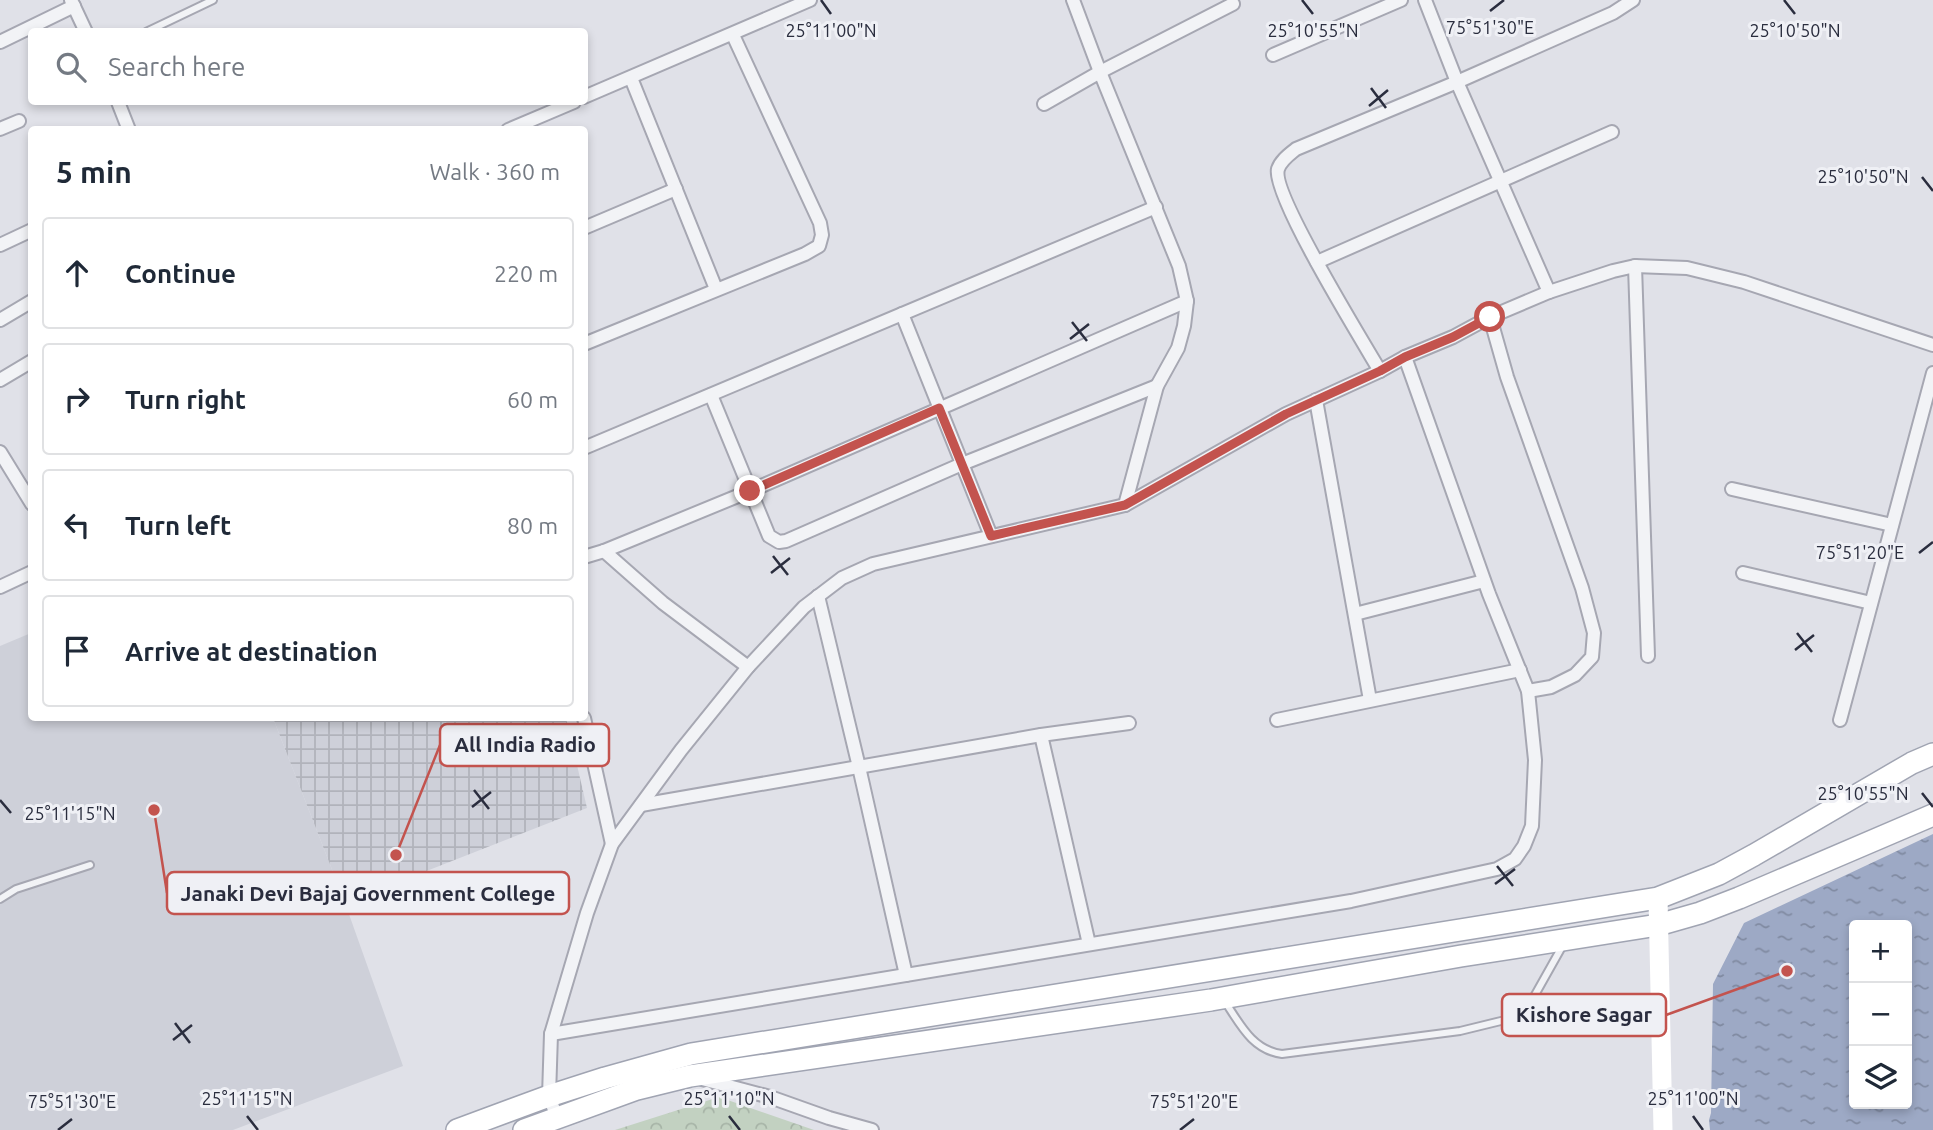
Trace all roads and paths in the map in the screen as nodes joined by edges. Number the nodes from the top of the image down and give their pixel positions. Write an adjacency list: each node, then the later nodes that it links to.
1 (213, 0): 10 (lane)
2 (810, 0): 11 (street)
3 (1073, 0): 14 (street)
4 (1401, 0): 13 (street)
5 (1425, 0): 16 (street)
6 (1633, 0): 16 (street)
7 (72, 3): 9 (street); 12 (street)
8 (1233, 4): 14 (street)
9 (84, 28)
10 (154, 28)
11 (733, 35): 15 (street); 34 (street)
12 (0, 42)
13 (1273, 55)
14 (1100, 72): 18 (street); 28 (street)
15 (631, 78): 17 (street); 27 (street)
16 (1457, 82): 26 (street); 32 (street)
17 (588, 95)
18 (1044, 104)
19 (119, 105): 22 (street)
20 (567, 105): 23 (street)
21 (19, 121): 24 (street)
22 (128, 126)
23 (517, 126)
24 (0, 129)
25 (1612, 132): 26 (street)
26 (1501, 180): 32 (street); 35 (street)
27 (676, 189): 29 (street); 34 (street)
28 (1156, 207): 36 (street); 38 (street)
29 (588, 226)
30 (28, 232): 31 (street)
31 (0, 245)
32 (1317, 262): 45 (street)
33 (1635, 266): 35 (street); 42 (street); 70 (street)
34 (716, 289): 41 (street)
35 (1549, 292): 39 (street)
36 (1187, 301): 48 (street); 51 (street)
37 (28, 303): 40 (street)
38 (902, 314): 49 (street); 51 (street)
39 (1490, 317): 43 (street); 73 (street)
40 (0, 320)
41 (588, 342)
42 (1933, 345)
43 (1405, 357): 45 (street); 65 (street)
44 (28, 363): 47 (street)
45 (1380, 371): 50 (street)
46 (1933, 373): 59 (street)
47 (0, 380)
48 (1157, 386): 54 (street); 58 (street)
49 (710, 395): 52 (street); 56 (street)
50 (1316, 400): 58 (street); 69 (street)
51 (939, 408): 54 (street); 56 (street)
52 (588, 446)
53 (0, 452): 57 (street)
54 (962, 464): 56 (street); 60 (street)
55 (1732, 489): 59 (street)
56 (750, 491): 61 (street)
57 (28, 498)
58 (1125, 505): 60 (street)
59 (1892, 525): 68 (street)
60 (991, 536): 67 (street)
61 (604, 551): 62 (street); 71 (street)
62 (588, 556)
63 (1743, 573): 68 (street)
64 (28, 574): 66 (street)
65 (1485, 582): 69 (street); 72 (street)
66 (0, 587)
67 (818, 596): 71 (street); 81 (street)
68 (1871, 603): 76 (street)
69 (1355, 614): 74 (street)
70 (1648, 656)
71 (748, 667): 82 (street)
72 (1520, 670): 73 (street); 74 (street)
73 (1528, 691): 90 (street)
74 (1370, 700): 75 (street)
75 (1277, 720)
76 (1840, 720)
77 (585, 721): 84 (street)
78 (1129, 723): 79 (street)
79 (1041, 735): 81 (street); 90 (street)
80 (1933, 754): 86 (main road)
81 (859, 768): 82 (street); 91 (street)
82 (641, 805): 84 (street)
83 (1933, 815): 88 (main road)
84 (612, 844): 93 (street)
85 (90, 865): 87 (lane)
86 (1658, 898): 88 (street); 95 (main road)
87 (0, 899)
88 (1658, 925): 89 (main road); 100 (street)
89 (1565, 940): 92 (main road); 92 (lane)
90 (1088, 944): 91 (street)
91 (906, 975): 93 (street)
92 (1223, 998): 94 (main road)
93 (551, 1034): 95 (street)
94 (690, 1076): 96 (main road); 99 (street)
95 (549, 1096): 96 (street); 97 (main road)
96 (556, 1118): 98 (main road)
97 (457, 1130)
98 (524, 1130)
99 (872, 1130)
100 (1663, 1130)

